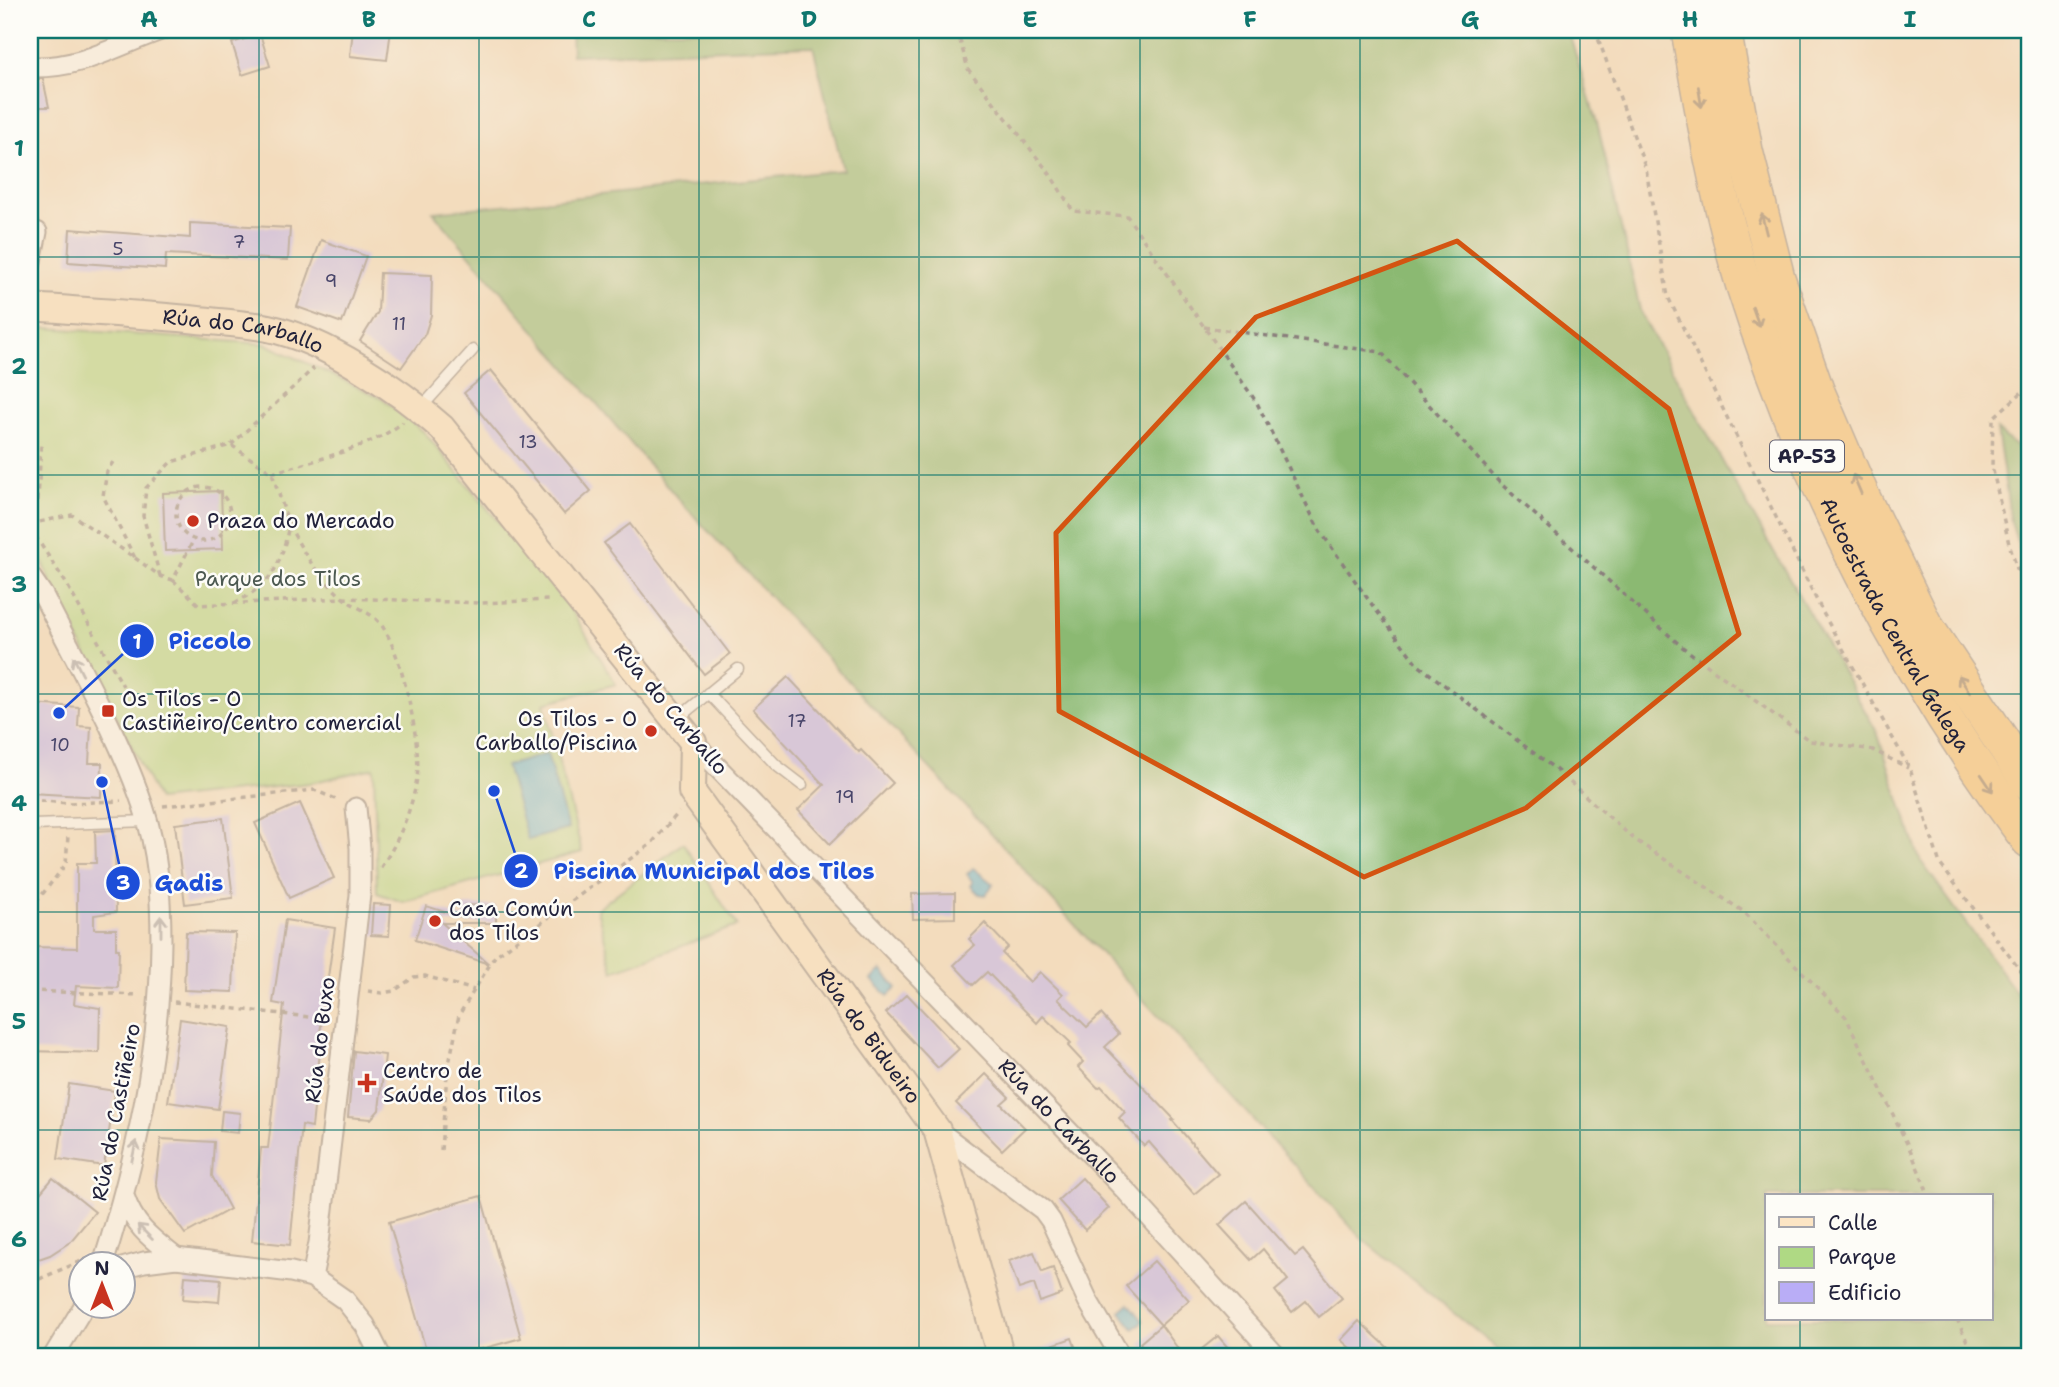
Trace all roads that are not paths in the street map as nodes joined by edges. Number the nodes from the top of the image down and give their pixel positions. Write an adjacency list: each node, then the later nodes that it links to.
1 (161, 30): 4 (street)
2 (1689, 30): 20 (highway, Autoestrada Central Galega / AP-53, one-way to 20)
3 (1723, 30): 15 (highway, Autoestrada Central Galega / AP-53, one-way to 3)
4 (30, 67)
5 (37, 232): 6 (street)
6 (30, 266)
7 (30, 307): 9 (street, Rúa do Carballo)
8 (473, 350): 9 (lane)
9 (420, 408): 13 (street, Rúa do Carballo)
10 (30, 576): 18 (street, Rúa do Castiñeiro, one-way to 10)
11 (738, 669): 12 (lane)
12 (708, 693): 13 (lane); 16 (lane)
13 (676, 720): 14 (street, Rúa do Carballo)
14 (693, 742): 21 (street, Rúa do Bidueiro); 32 (street, Rúa do Carballo)
15 (2029, 782)
16 (802, 785)
17 (356, 808): 26 (street, Rúa do Buxo)
18 (153, 814): 19 (lane); 22 (street, Rúa do Castiñeiro, one-way to 18)
19 (33, 825)
20 (2029, 840)
21 (937, 1130): 30 (street, Rúa do Bidueiro); 31 (street)
22 (124, 1196): 23 (street, Rúa do Castiñeiro); 24 (street, one-way to 22)
23 (108, 1250)
24 (176, 1258): 25 (street); 26 (street)
25 (136, 1264)
26 (312, 1277): 29 (street)
27 (76, 1320): 28 (street)
28 (53, 1357)
29 (381, 1357)
30 (1001, 1357)
31 (1121, 1357)
32 (1278, 1357)

